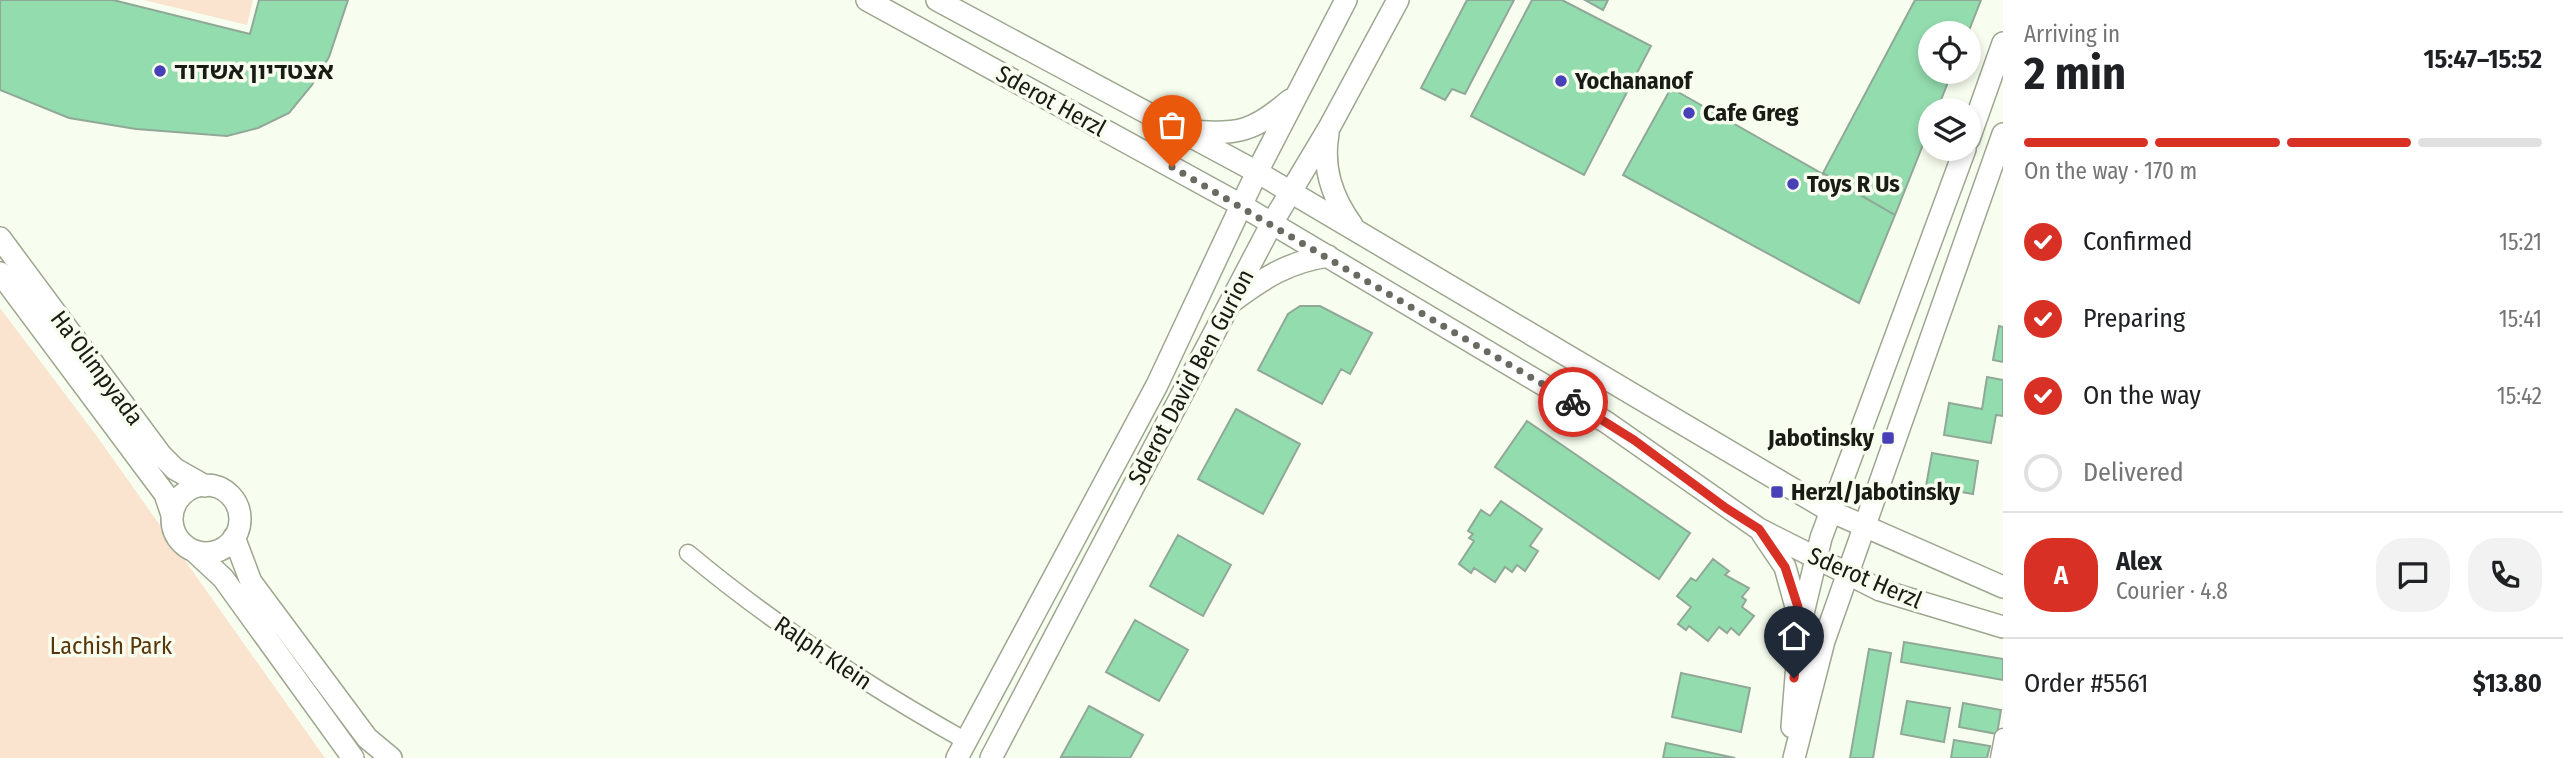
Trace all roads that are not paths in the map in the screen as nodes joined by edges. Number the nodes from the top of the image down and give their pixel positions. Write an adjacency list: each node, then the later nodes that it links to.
1 (867, 0): 14 (main road, Sderot Herzl)
2 (937, 0): 9 (main road, Sderot Herzl)
3 (1346, 0): 6 (main road, Sderot David Ben Gurion)
4 (1398, 0): 8 (main road, Sderot David Ben Gurion)
5 (2003, 43): 7 (main road)
6 (1300, 92): 9 (main road); 12 (main road, Sderot David Ben Gurion)
7 (1981, 105)
8 (1329, 128): 13 (main road, Sderot David Ben Gurion); 16 (main road)
9 (1181, 130): 12 (main road, Sderot Herzl)
10 (2003, 134): 25 (main road)
11 (1961, 161): 22 (main road)
12 (1257, 172): 13 (main road, Sderot Herzl); 14 (main road, Sderot David Ben Gurion)
13 (1290, 192): 15 (main road, Sderot David Ben Gurion); 16 (main road, Sderot Herzl)
14 (1241, 205): 15 (main road, Sderot Herzl); 35 (main road, Sderot David Ben Gurion)
15 (1272, 223): 18 (main road, Sderot Herzl); 20 (main road, Sderot David Ben Gurion)
16 (1355, 229): 22 (main road, Sderot Herzl)
17 (0, 238): 21 (main road, Ha'Olimpyada)
18 (1328, 256): 20 (main road); 24 (main road, Sderot Herzl)
19 (0, 273): 23 (main road, Ha'Olimpyada)
20 (1230, 303): 38 (main road, Sderot David Ben Gurion)
21 (205, 486): 23 (main road); 26 (main road)
22 (1830, 512): 25 (main road, Sderot Herzl); 29 (main road)
23 (172, 515): 27 (main road)
24 (1759, 529): 29 (main road, Sderot Herzl); 32 (main road)
25 (1865, 529): 30 (main road); 31 (main road, Sderot Herzl)
26 (234, 537): 27 (main road); 37 (main road)
27 (194, 551): 36 (main road)
28 (688, 553): 35 (street, Ralph Klein)
29 (1814, 559): 30 (main road, Sderot Herzl); 32 (main road)
30 (1847, 575): 33 (main road, Sderot Herzl); 39 (main road)
31 (2003, 587)
32 (1800, 626): 39 (main road)
33 (2003, 627)
34 (2003, 737): 40 (street)
35 (962, 749)
36 (353, 758)
37 (390, 758)
38 (991, 758)
39 (1792, 758)
40 (1999, 758)

